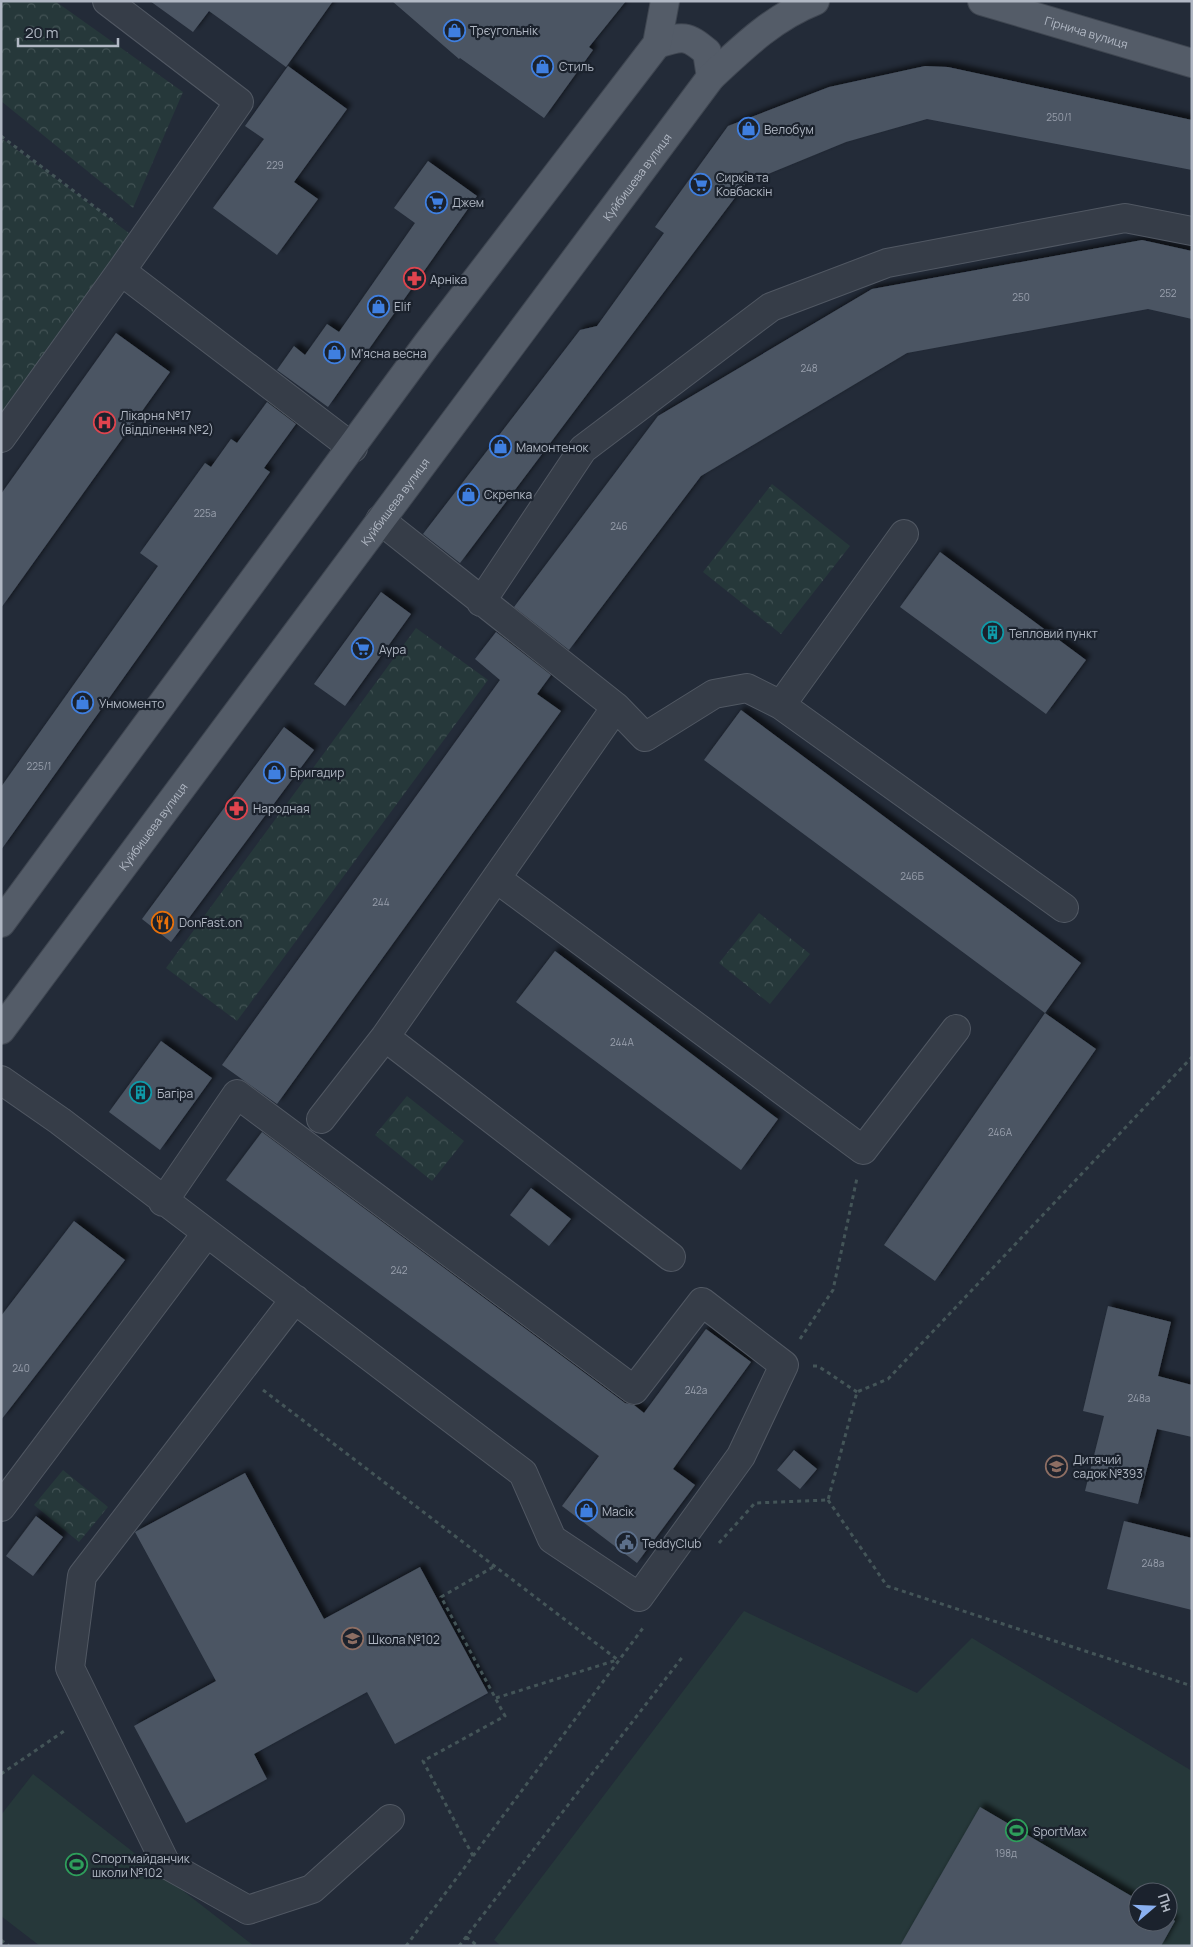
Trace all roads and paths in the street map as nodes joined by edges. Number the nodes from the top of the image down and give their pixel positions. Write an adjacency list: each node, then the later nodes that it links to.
1 (107, 1): 10 (lane)
2 (665, 1): 5 (main road)
3 (815, 1): 7 (main road, Куйбишева вулиця)
4 (982, 1): 6 (main road, Гірнича вулиця)
5 (657, 44): 7 (main road); 13 (main road)
6 (1192, 63)
7 (711, 77): 14 (main road, Куйбишева вулиця)
8 (1, 136): 10 (path)
9 (1192, 231): 16 (lane)
10 (141, 242): 11 (lane)
11 (121, 271): 12 (lane); 13 (lane)
12 (1, 438)
13 (353, 448): 21 (main road)
14 (380, 520): 16 (lane); 23 (main road, Куйбишева вулиця)
15 (904, 534): 17 (lane)
16 (482, 602): 18 (lane)
17 (781, 705): 18 (lane); 20 (lane)
18 (616, 707): 19 (lane)
19 (497, 879): 24 (lane); 28 (lane)
20 (1064, 908)
21 (1, 923)
22 (956, 1029): 28 (lane)
23 (1, 1030)
24 (384, 1037): 27 (lane); 31 (lane)
25 (1192, 1057): 36 (path)
26 (1, 1080): 29 (lane)
27 (321, 1120)
28 (862, 1150): 33 (path)
29 (163, 1202): 30 (lane); 32 (lane)
30 (206, 1234): 32 (lane); 38 (lane)
31 (671, 1257)
32 (295, 1299): 35 (lane)
33 (800, 1339)
34 (818, 1366): 36 (path)
35 (239, 1372): 40 (path); 46 (lane)
36 (857, 1392): 37 (path)
37 (828, 1500): 39 (path); 44 (path)
38 (1, 1507)
39 (716, 1546)
40 (495, 1566): 43 (path); 45 (path)
41 (646, 1624): 43 (path)
42 (684, 1655): 50 (path)
43 (618, 1660): 45 (path); 49 (path)
44 (1192, 1686)
45 (496, 1698): 49 (path)
46 (93, 1712): 47 (path); 48 (lane)
47 (1, 1774)
48 (390, 1819)
49 (472, 1856): 53 (path)
50 (466, 1937): 54 (path); 55 (path)
51 (1, 1940): 52 (path)
52 (9, 1946)
53 (406, 1946)
54 (459, 1946)
55 (478, 1946)

